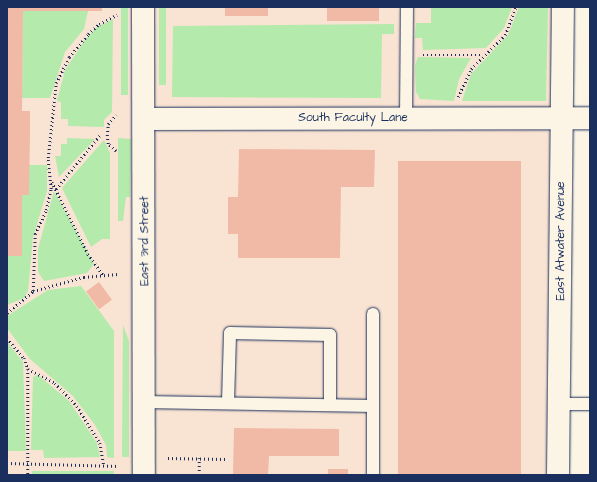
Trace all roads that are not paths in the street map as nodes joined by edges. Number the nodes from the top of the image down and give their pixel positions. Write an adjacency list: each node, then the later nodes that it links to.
1 (143, 7): 7 (main road, East 3rd Street)
2 (407, 7): 4 (lane)
3 (563, 7): 5 (main road, East Atwater Avenue)
4 (406, 118): 5 (main road, South Faculty Lane); 7 (main road, South Faculty Lane)
5 (562, 118): 6 (main road, South Faculty Lane); 12 (main road, East Atwater Avenue)
6 (590, 118)
7 (144, 119): 9 (main road, East 3rd Street)
8 (372, 314): 14 (lane)
9 (144, 402): 10 (lane); 15 (main road, East 3rd Street)
10 (228, 402): 11 (lane); 11 (lane)
11 (330, 404): 14 (lane)
12 (559, 404): 13 (lane); 17 (main road, East Atwater Avenue)
13 (590, 404)
14 (373, 406): 16 (lane)
15 (144, 475)
16 (373, 475)
17 (558, 475)

